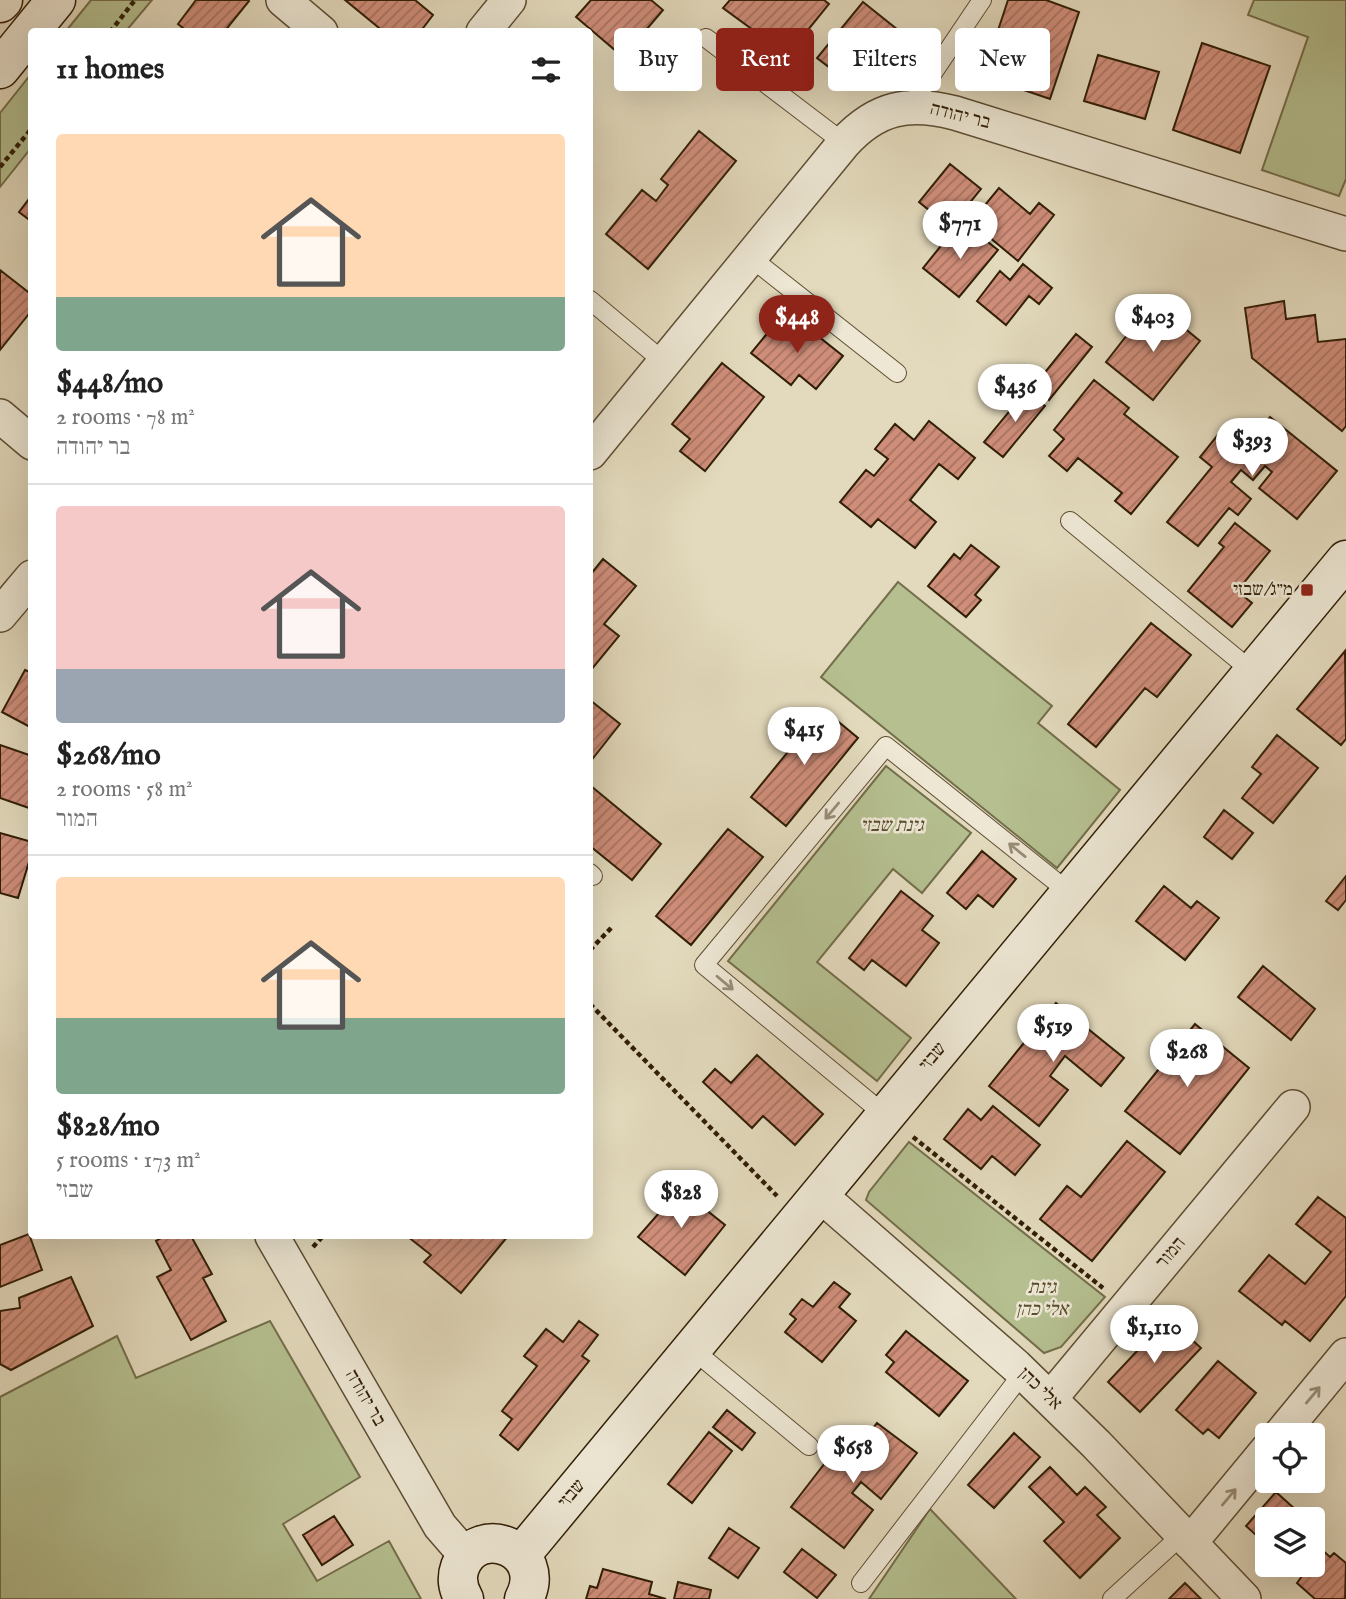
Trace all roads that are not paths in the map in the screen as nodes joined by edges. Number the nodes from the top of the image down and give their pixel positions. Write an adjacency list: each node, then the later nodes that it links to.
1 (55, 0): 5 (street)
2 (283, 0): 6 (street)
3 (509, 0): 7 (street)
4 (982, 0): 11 (lane)
5 (33, 28)
6 (316, 28)
7 (486, 28)
8 (28, 34): 10 (street)
9 (706, 38): 12 (lane)
10 (0, 69)
11 (910, 107): 12 (street, בר יהודה); 13 (street, בר יהודה)
12 (844, 143): 14 (street, בר יהודה)
13 (1346, 234)
14 (750, 257): 16 (street, בר יהודה); 17 (lane)
15 (593, 303): 16 (lane)
16 (664, 362): 20 (street, בר יהודה)
17 (897, 373)
18 (0, 416): 19 (street)
19 (28, 440)
20 (593, 449)
21 (1070, 521): 25 (lane)
22 (1346, 560): 25 (street, שבזי)
23 (28, 582): 24 (street)
24 (0, 615)
25 (1253, 672): 26 (street, שבזי)
26 (1070, 893): 28 (street, שבזי); 28 (lane, one-way to 28)
27 (1293, 1107): 34 (street, המור)
28 (885, 1115): 29 (street, שבזי)
29 (809, 1207): 31 (street, שבזי); 33 (street, אלי כהן)
30 (274, 1239): 40 (street, בר יהודה)
31 (692, 1349): 36 (lane); 39 (street, שבזי)
32 (1346, 1355): 35 (street, one-way to 32)
33 (1023, 1373): 34 (street, אלי כהן); 41 (lane)
34 (1050, 1399): 38 (street, אלי כהן)
35 (1290, 1423)
36 (809, 1446)
37 (1255, 1463): 38 (street, one-way to 37)
38 (1186, 1539): 44 (lane); 45 (street, אלי כהן)
39 (521, 1555): 40 (street); 43 (street)
40 (466, 1556): 42 (street)
41 (861, 1583)
42 (464, 1599)
43 (524, 1599)
44 (1112, 1599)
45 (1244, 1599)

